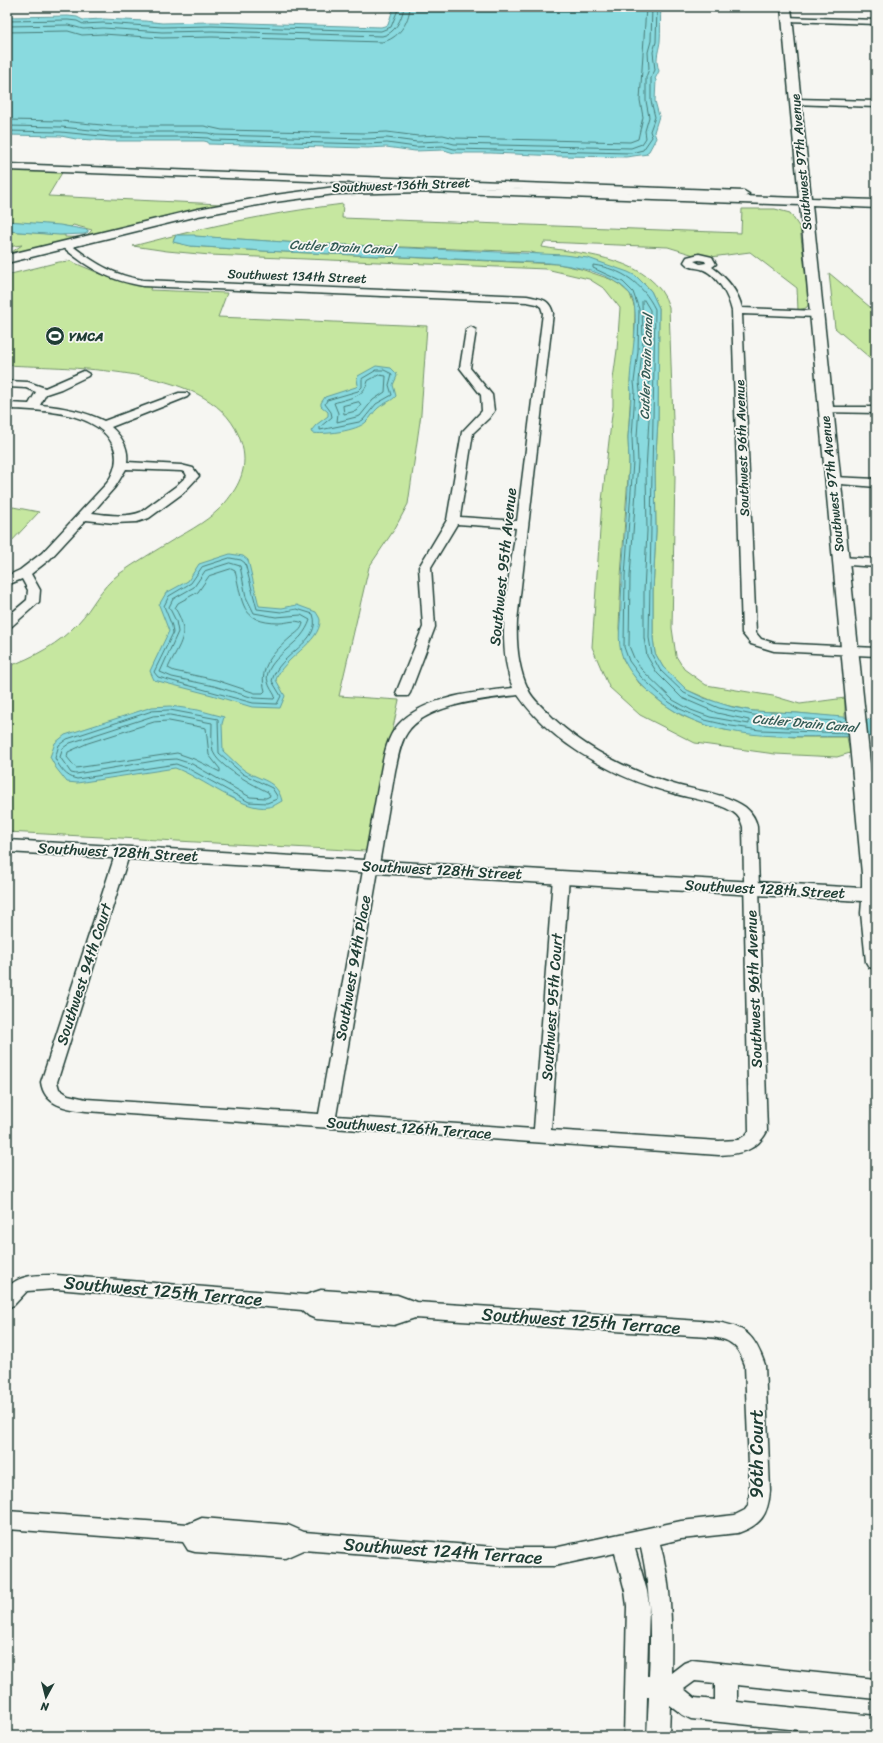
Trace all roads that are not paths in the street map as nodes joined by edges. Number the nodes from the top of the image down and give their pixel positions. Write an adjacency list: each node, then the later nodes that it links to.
1 (786, 7): 2 (street, Southwest 97th Avenue)
2 (787, 20): 3 (street); 4 (street, Southwest 97th Avenue)
3 (876, 22)
4 (796, 102): 5 (street); 8 (street, Southwest 97th Avenue)
5 (876, 104)
6 (7, 167): 7 (street, Southwest 136th Street)
7 (744, 194)
8 (804, 203): 9 (street, Southwest 136th Street); 10 (street, Southwest 136th Street); 11 (street, Southwest 136th Street); 19 (street, Southwest 97th Avenue)
9 (876, 204)
10 (241, 216)
11 (66, 245): 13 (street, Southwest 134th Street); 15 (street, Southwest 136th Street)
12 (93, 251): 13 (street)
13 (78, 255): 14 (street); 17 (street, Southwest 134th Street)
14 (63, 258)
15 (7, 259)
16 (706, 266): 18 (street, Southwest 96th Avenue)
17 (537, 301): 35 (street, Southwest 95th Avenue)
18 (737, 311): 19 (street); 41 (street, Southwest 96th Avenue)
19 (816, 314): 27 (street, Southwest 97th Avenue)
20 (470, 330): 34 (street)
21 (84, 374): 23 (street)
22 (7, 384): 23 (street)
23 (42, 392): 26 (street)
24 (183, 395): 29 (street)
25 (7, 406): 26 (street)
26 (33, 407): 29 (street)
27 (825, 410): 28 (street); 31 (street, Southwest 97th Avenue)
28 (876, 410)
29 (102, 426): 30 (street)
30 (121, 465): 33 (street); 33 (street)
31 (833, 481): 32 (street); 36 (street, Southwest 97th Avenue)
32 (876, 483)
33 (82, 516): 38 (street)
34 (454, 520): 35 (street); 44 (street)
35 (523, 525): 43 (street, Southwest 95th Avenue)
36 (840, 561): 37 (street); 41 (street, Southwest 97th Avenue)
37 (876, 563)
38 (24, 573): 39 (street); 40 (street)
39 (7, 581)
40 (7, 623)
41 (850, 650): 42 (street); 51 (street, Southwest 97th Avenue)
42 (876, 652)
43 (521, 691): 45 (street, Southwest 95th Avenue); 48 (street, Southwest 94th Place)
44 (403, 693)
45 (734, 807): 50 (street, Southwest 96th Avenue)
46 (7, 846): 47 (street, Southwest 128th Street)
47 (123, 852): 48 (street, Southwest 128th Street); 53 (street, Southwest 94th Court)
48 (372, 866): 49 (street, Southwest 128th Street); 54 (street, Southwest 94th Place)
49 (561, 877): 50 (street, Southwest 128th Street); 56 (street, Southwest 95th Court)
50 (752, 888): 51 (street, Southwest 128th Street); 55 (street, Southwest 96th Avenue)
51 (874, 895): 52 (street, Southwest 97th Avenue)
52 (876, 962)
53 (55, 1095): 54 (street, Southwest 126th Terrace)
54 (326, 1122): 56 (street, Southwest 126th Terrace)
55 (758, 1131): 56 (street, Southwest 126th Terrace)
56 (542, 1137)
57 (7, 1300): 58 (street, Southwest 125th Terrace)
58 (744, 1340): 60 (street, 96th Court)
59 (7, 1520): 60 (street, Southwest 124th Terrace)
60 (634, 1540): 62 (street); 63 (street)
61 (726, 1673): 63 (street); 64 (street); 65 (street)
62 (636, 1685): 63 (street); 67 (street)
63 (663, 1688): 65 (street); 68 (street)
64 (876, 1689)
65 (726, 1712): 66 (street)
66 (876, 1727)
67 (635, 1736)
68 (658, 1736)

